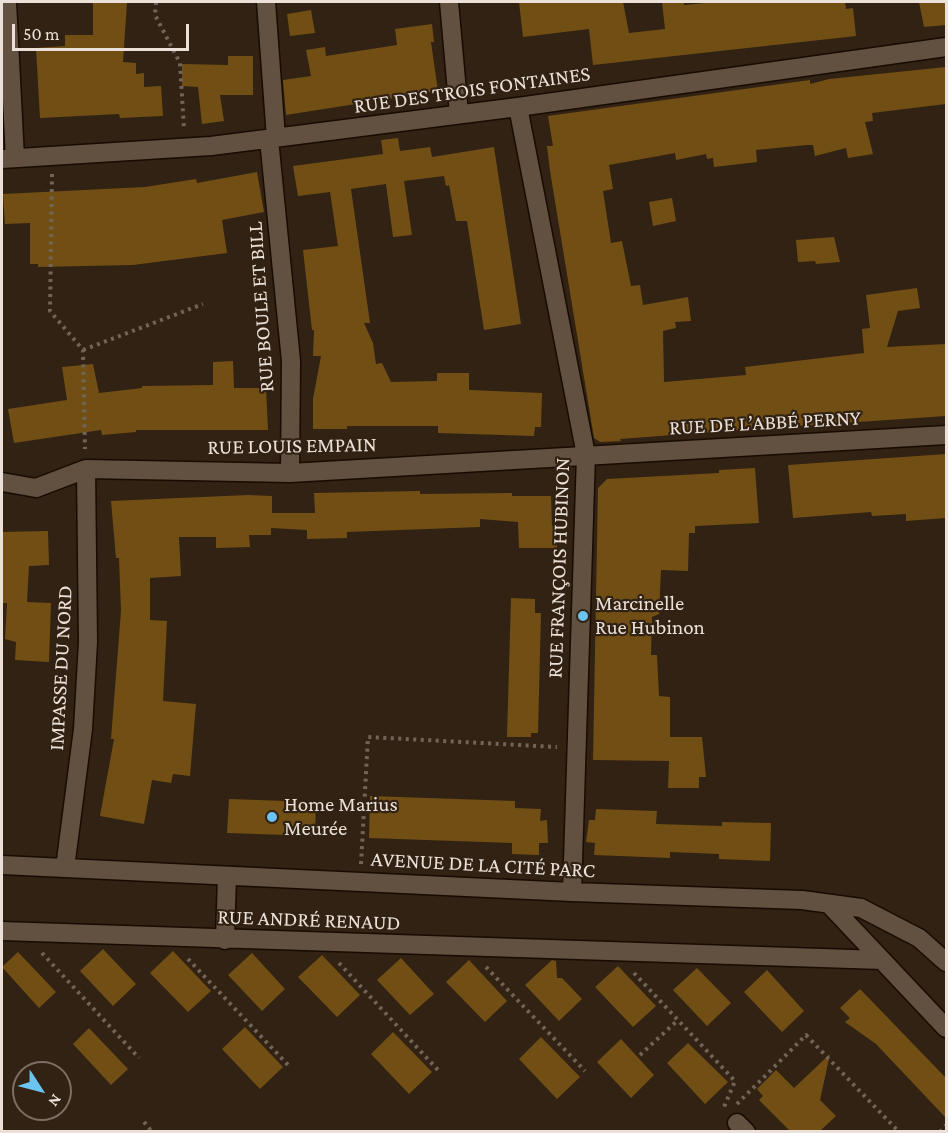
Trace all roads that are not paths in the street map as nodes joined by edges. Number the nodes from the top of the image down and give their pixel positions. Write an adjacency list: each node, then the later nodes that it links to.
1 (7, 2): 8 (street)
2 (266, 2): 7 (street, RUE BOULE ET BILL)
3 (450, 2): 6 (street)
4 (946, 47): 5 (street, RUE DES TROIS FONTAINES)
5 (518, 107): 6 (street, RUE DES TROIS FONTAINES); 10 (street, RUE FRANÇOIS HUBINON)
6 (459, 114): 7 (street, RUE DES TROIS FONTAINES)
7 (273, 138): 8 (street, RUE DES TROIS FONTAINES); 12 (street, RUE BOULE ET BILL)
8 (8, 158)
9 (946, 435): 10 (street, RUE DE L’ABBÉ PERNY)
10 (586, 455): 12 (street, RUE LOUIS EMPAIN); 17 (street, RUE FRANÇOIS HUBINON)
11 (86, 469): 12 (street, RUE LOUIS EMPAIN); 13 (street, RUE LOUIS EMPAIN); 15 (street, IMPASSE DU NORD)
12 (290, 473)
13 (2, 482)
14 (2, 865): 15 (street, AVENUE DE LA CITÉ PARC)
15 (65, 868): 16 (street, AVENUE DE LA CITÉ PARC)
16 (227, 876): 17 (street, AVENUE DE LA CITÉ PARC); 20 (street)
17 (572, 892): 18 (street, AVENUE DE LA CITÉ PARC)
18 (829, 903): 21 (street); 22 (street, AVENUE DE LA CITÉ PARC)
19 (2, 931): 20 (street, RUE ANDRÉ RENAUD)
20 (225, 940): 21 (street, RUE ANDRÉ RENAUD)
21 (882, 960): 23 (street)
22 (946, 962)
23 (946, 1028)

